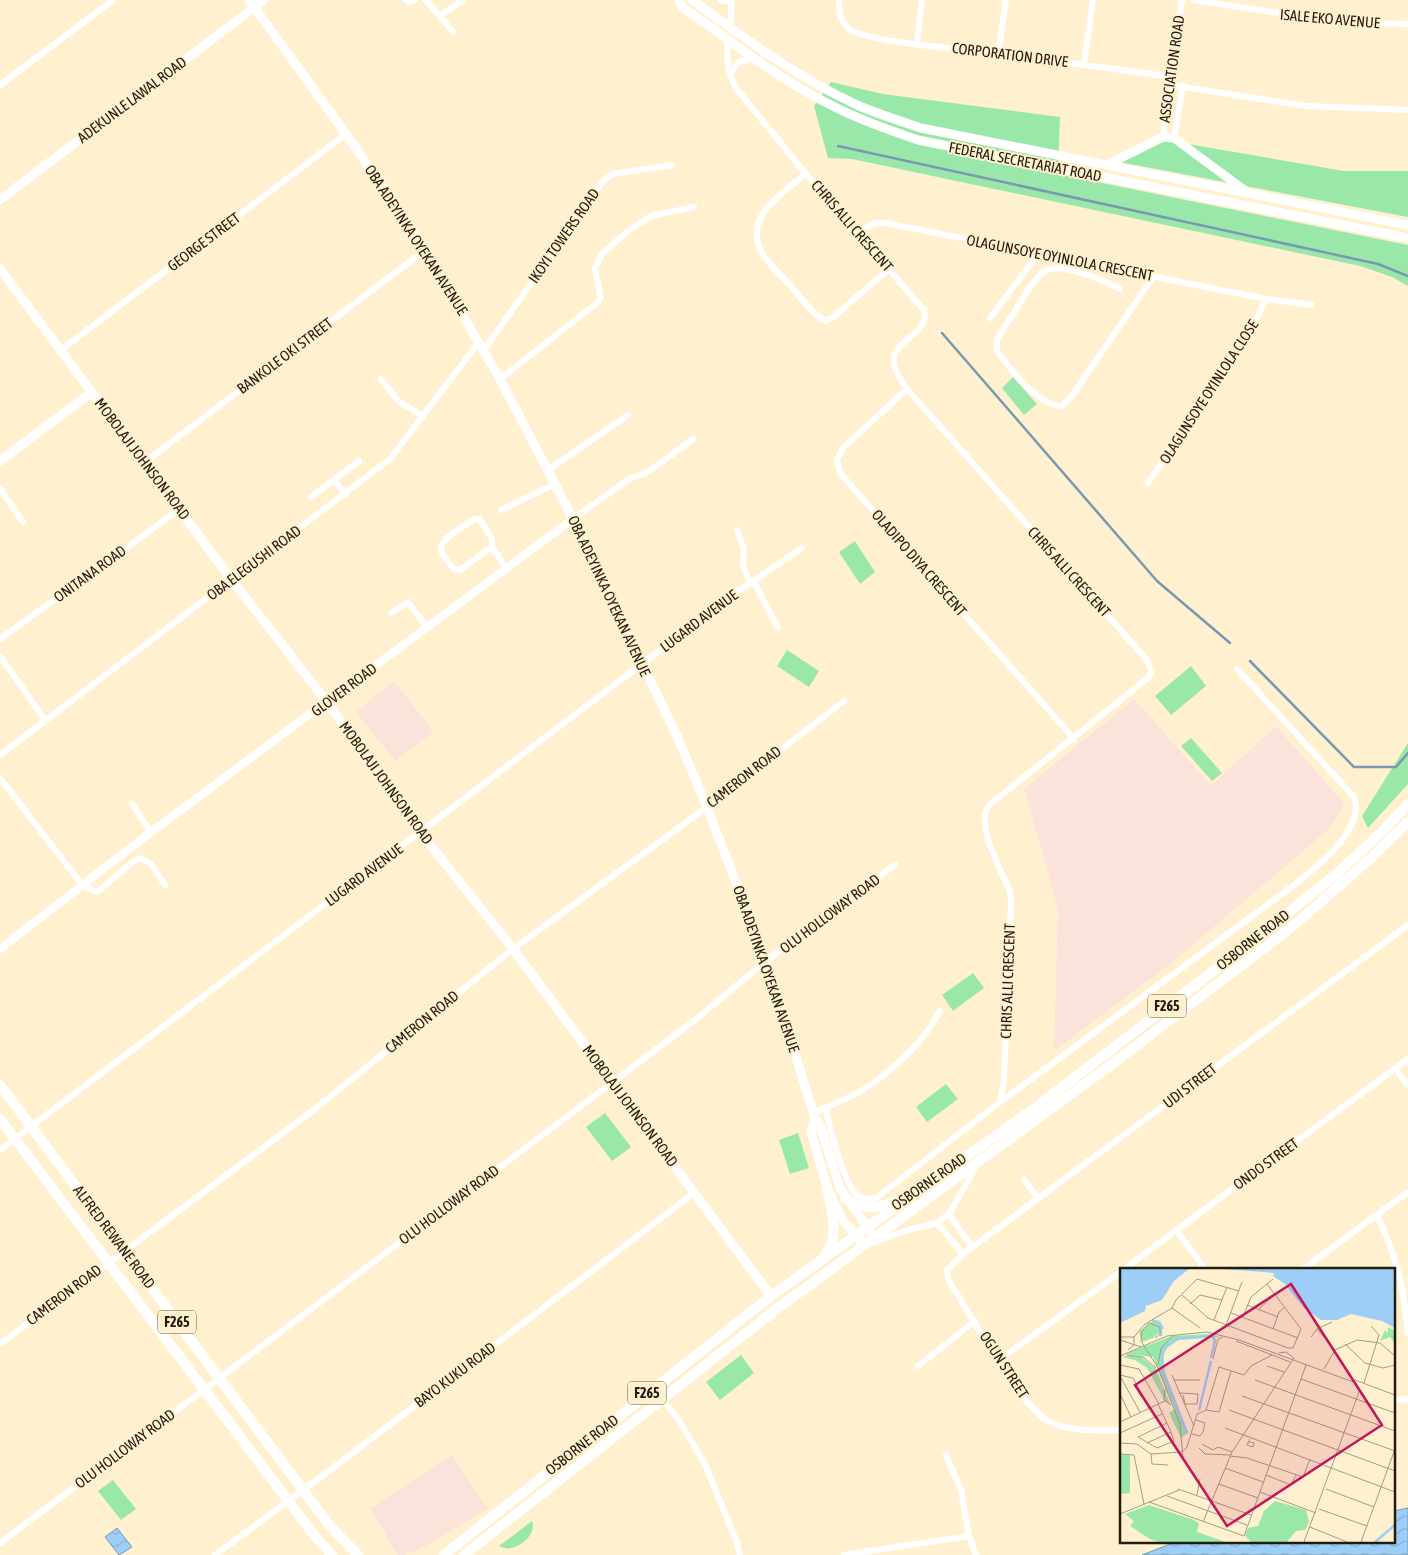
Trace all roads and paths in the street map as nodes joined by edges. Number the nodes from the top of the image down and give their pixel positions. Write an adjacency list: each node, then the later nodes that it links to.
1 (113, 0): 29 (street)
2 (264, 0): 17 (main road, ADEKUNLE LAWAL ROAD)
3 (404, 0): 4 (street)
4 (416, 0)
5 (426, 0): 18 (street)
6 (463, 0): 18 (street)
7 (679, 0): 22 (main road, FEDERAL SECRETARIAT ROAD)
8 (692, 0): 20 (main road, FEDERAL SECRETARIAT ROAD)
9 (720, 0): 16 (street)
10 (839, 0): 23 (street, CORPORATION DRIVE)
11 (922, 0): 23 (street)
12 (1006, 0): 24 (street)
13 (1093, 0): 26 (street)
14 (1182, 0): 28 (street, ASSOCIATION ROAD)
15 (1194, 0): 19 (street, ISALE EKO AVENUE)
16 (732, 1): 20 (street)
17 (251, 4): 33 (main road, OBA ADEYINKA OYEKAN AVENUE); 40 (main road, ADEKUNLE LAWAL ROAD)
18 (440, 16): 21 (street)
19 (1408, 24)
20 (730, 27): 37 (main road, FEDERAL SECRETARIAT ROAD)
21 (453, 32)
22 (727, 40): 25 (main road, FEDERAL SECRETARIAT ROAD); 27 (street, CHRIS ALLI CRESCENT)
23 (917, 44): 24 (street, CORPORATION DRIVE)
24 (998, 54): 26 (street, CORPORATION DRIVE)
25 (754, 58): 27 (street); 44 (main road, FEDERAL SECRETARIAT ROAD)
26 (1084, 64): 28 (street, CORPORATION DRIVE)
27 (730, 73): 38 (street, CHRIS ALLI CRESCENT)
28 (1172, 77): 30 (street, ASSOCIATION ROAD)
29 (0, 85)
30 (1170, 85): 31 (street); 34 (street, ASSOCIATION ROAD)
31 (1183, 86): 32 (street); 35 (street, ASSOCIATION ROAD)
32 (1408, 110)
33 (346, 134): 45 (main road, OBA ADEYINKA OYEKAN AVENUE); 55 (street, GEORGE STREET)
34 (1163, 137): 35 (main road); 37 (main road)
35 (1174, 138): 39 (main road)
36 (672, 165): 54 (street, IKOYI TOWERS ROAD)
37 (1107, 165): 39 (main road, FEDERAL SECRETARIAT ROAD)
38 (806, 174): 43 (street, CHRIS ALLI CRESCENT); 47 (street)
39 (1250, 194): 42 (main road, FEDERAL SECRETARIAT ROAD)
40 (0, 200)
41 (694, 207): 57 (street)
42 (1408, 225)
43 (857, 232): 46 (street, OLAGUNSOYE OYINLOLA CRESCENT); 47 (street, CHRIS ALLI CRESCENT)
44 (1408, 238)
45 (424, 251): 54 (main road, OBA ADEYINKA OYEKAN AVENUE); 64 (street, BANKOLE OKI STREET)
46 (1038, 254): 49 (street, OLAGUNSOYE OYINLOLA CRESCENT); 53 (street)
47 (890, 268): 58 (street, CHRIS ALLI CRESCENT)
48 (0, 269): 55 (main road, MOBOLAJI JOHNSON ROAD)
49 (1153, 277): 50 (street); 51 (street, OLAGUNSOYE OYINLOLA CRESCENT)
50 (1120, 289)
51 (1266, 299): 52 (street, OLAGUNSOYE OYINLOLA CRESCENT); 68 (street, OLAGUNSOYE OYINLOLA CLOSE)
52 (1312, 305)
53 (990, 318)
54 (481, 346): 57 (main road, OBA ADEYINKA OYEKAN AVENUE); 61 (street, OBA ELEGUSHI ROAD)
55 (61, 350): 59 (main road, MOBOLAJI JOHNSON ROAD)
56 (381, 379): 61 (street)
57 (500, 379): 66 (main road, OBA ADEYINKA OYEKAN AVENUE)
58 (907, 389): 93 (street, OLADIPO DIYA CRESCENT); 93 (street, CHRIS ALLI CRESCENT)
59 (92, 392): 63 (main road); 64 (main road, MOBOLAJI JOHNSON ROAD)
60 (628, 415): 66 (street)
61 (423, 416): 71 (street, OBA ELEGUSHI ROAD)
62 (693, 439): 75 (street, GLOVER ROAD)
63 (0, 461)
64 (145, 462): 73 (main road, MOBOLAJI JOHNSON ROAD)
65 (359, 462): 67 (street)
66 (548, 470): 69 (main road, OBA ADEYINKA OYEKAN AVENUE)
67 (334, 480): 71 (street); 72 (street)
68 (1148, 483)
69 (555, 484): 74 (street); 75 (main road, OBA ADEYINKA OYEKAN AVENUE)
70 (0, 489): 76 (street)
71 (346, 494): 81 (street, OBA ELEGUSHI ROAD)
72 (311, 498)
73 (180, 509): 81 (main road, MOBOLAJI JOHNSON ROAD); 86 (street, ONITANA ROAD)
74 (501, 510)
75 (573, 519): 80 (street, GLOVER ROAD); 88 (main road, OBA ADEYINKA OYEKAN AVENUE)
76 (22, 522)
77 (737, 530): 82 (street)
78 (492, 547): 78 (street); 80 (street)
79 (802, 548): 82 (street, LUGARD AVENUE)
80 (506, 568): 84 (street, GLOVER ROAD)
81 (231, 579): 91 (main road, MOBOLAJI JOHNSON ROAD); 92 (street, OBA ELEGUSHI ROAD)
82 (752, 582): 85 (street); 88 (street, LUGARD AVENUE)
83 (391, 613): 84 (street)
84 (427, 628): 91 (street, GLOVER ROAD)
85 (778, 628)
86 (0, 639)
87 (0, 656): 92 (street)
88 (642, 665): 98 (main road, OBA ADEYINKA OYEKAN AVENUE); 101 (street, LUGARD AVENUE)
89 (1237, 669): 115 (street)
90 (844, 701): 98 (street, CAMERON ROAD)
91 (327, 702): 100 (street, GLOVER ROAD); 101 (main road, MOBOLAJI JOHNSON ROAD)
92 (45, 720): 94 (street, OBA ELEGUSHI ROAD)
93 (1074, 739): 115 (street, CHRIS ALLI CRESCENT)
94 (0, 755)
95 (0, 778): 104 (street)
96 (132, 804): 100 (street)
97 (1408, 804): 127 (main road, OSBORNE ROAD / F265)
98 (707, 807): 107 (street, CAMERON ROAD); 108 (main road, OBA ADEYINKA OYEKAN AVENUE)
99 (1408, 822): 122 (main road, OSBORNE ROAD / F265)
100 (151, 832): 104 (street, GLOVER ROAD)
101 (420, 832): 107 (main road, MOBOLAJI JOHNSON ROAD); 119 (street, LUGARD AVENUE)
102 (896, 864): 108 (street, OLU HOLLOWAY ROAD)
103 (165, 885): 104 (street)
104 (83, 886): 106 (street, GLOVER ROAD)
105 (1408, 925): 129 (street, UDI STREET)
106 (0, 949)
107 (513, 949): 112 (main road, MOBOLAJI JOHNSON ROAD); 139 (street, CAMERON ROAD)
108 (766, 961): 112 (street, OLU HOLLOWAY ROAD); 117 (main road, OBA ADEYINKA OYEKAN AVENUE)
109 (940, 1011): 116 (street)
110 (1408, 1059): 111 (street, ONDO STREET)
111 (1395, 1068): 114 (street); 134 (street, ONDO STREET)
112 (613, 1082): 126 (main road, MOBOLAJI JOHNSON ROAD); 153 (street, OLU HOLLOWAY ROAD)
113 (0, 1085): 119 (main road, ALFRED REWANE ROAD / F265)
114 (1408, 1086)
115 (1000, 1102): 116 (street)
116 (826, 1107): 117 (street)
117 (815, 1115): 124 (main road); 128 (main road, OBA ADEYINKA OYEKAN AVENUE)
118 (0, 1119): 120 (main road, ALFRED REWANE ROAD / F265)
119 (31, 1126): 120 (street, LUGARD AVENUE); 139 (main road, ALFRED REWANE ROAD / F265)
120 (15, 1139): 121 (street, LUGARD AVENUE); 142 (main road, ALFRED REWANE ROAD / F265)
121 (0, 1150)
122 (978, 1162): 130 (street); 136 (main road, OSBORNE ROAD / F265)
123 (1024, 1180): 129 (street)
124 (827, 1187): 135 (main road); 141 (main road)
125 (1408, 1192): 131 (street)
126 (694, 1193): 147 (main road, MOBOLAJI JOHNSON ROAD); 158 (street, BAYO KUKU ROAD)
127 (913, 1193): 128 (main road); 133 (main road, OSBORNE ROAD / F265)
128 (845, 1198): 133 (main road, OBA ADEYINKA OYEKAN AVENUE)
129 (1038, 1198): 138 (street, UDI STREET)
130 (949, 1214): 132 (street); 138 (street)
131 (1377, 1215): 145 (street); 149 (street)
132 (937, 1223): 137 (street); 140 (street)
133 (866, 1228): 135 (main road, OSBORNE ROAD / F265); 136 (main road, OBA ADEYINKA OYEKAN AVENUE)
134 (1176, 1230): 143 (street, ONDO STREET); 144 (street)
135 (854, 1236): 137 (main road); 141 (main road, OSBORNE ROAD / F265)
136 (875, 1238): 137 (main road, OSBORNE ROAD / F265)
137 (864, 1246): 155 (main road, OSBORNE ROAD / F265)
138 (972, 1247): 140 (street, OGUN STREET)
139 (123, 1250): 142 (street, CAMERON ROAD); 153 (main road, ALFRED REWANE ROAD / F265)
140 (963, 1254): 148 (street, OGUN STREET)
141 (822, 1258): 147 (main road, OSBORNE ROAD / F265)
142 (107, 1262): 150 (street, CAMERON ROAD); 154 (main road, ALFRED REWANE ROAD / F265)
143 (1126, 1268)
144 (1204, 1268)
145 (1305, 1268)
146 (1120, 1272): 151 (street, ONDO STREET)
147 (771, 1296): 165 (main road, OSBORNE ROAD / F265)
148 (975, 1321): 151 (street, OGUN STREET); 152 (street)
149 (1408, 1333)
150 (0, 1344)
151 (999, 1360): 156 (street, OGUN STREET)
152 (918, 1366)
153 (218, 1377): 154 (street, OLU HOLLOWAY ROAD); 158 (main road, ALFRED REWANE ROAD / F265)
154 (204, 1389): 159 (main road, ALFRED REWANE ROAD / F265); 161 (street, OLU HOLLOWAY ROAD)
155 (662, 1399): 166 (main road, OSBORNE ROAD / F265); 167 (street)
156 (1120, 1430)
157 (946, 1455): 160 (street)
158 (303, 1490): 159 (street, BAYO KUKU ROAD); 164 (main road, ALFRED REWANE ROAD / F265)
159 (288, 1500): 162 (street, BAYO KUKU ROAD); 163 (main road, ALFRED REWANE ROAD / F265)
160 (969, 1536): 168 (street); 169 (street)
161 (0, 1544)
162 (215, 1555)
163 (332, 1555)
164 (358, 1555)
165 (444, 1555)
166 (464, 1555)
167 (740, 1555)
168 (844, 1555)
169 (976, 1555)

